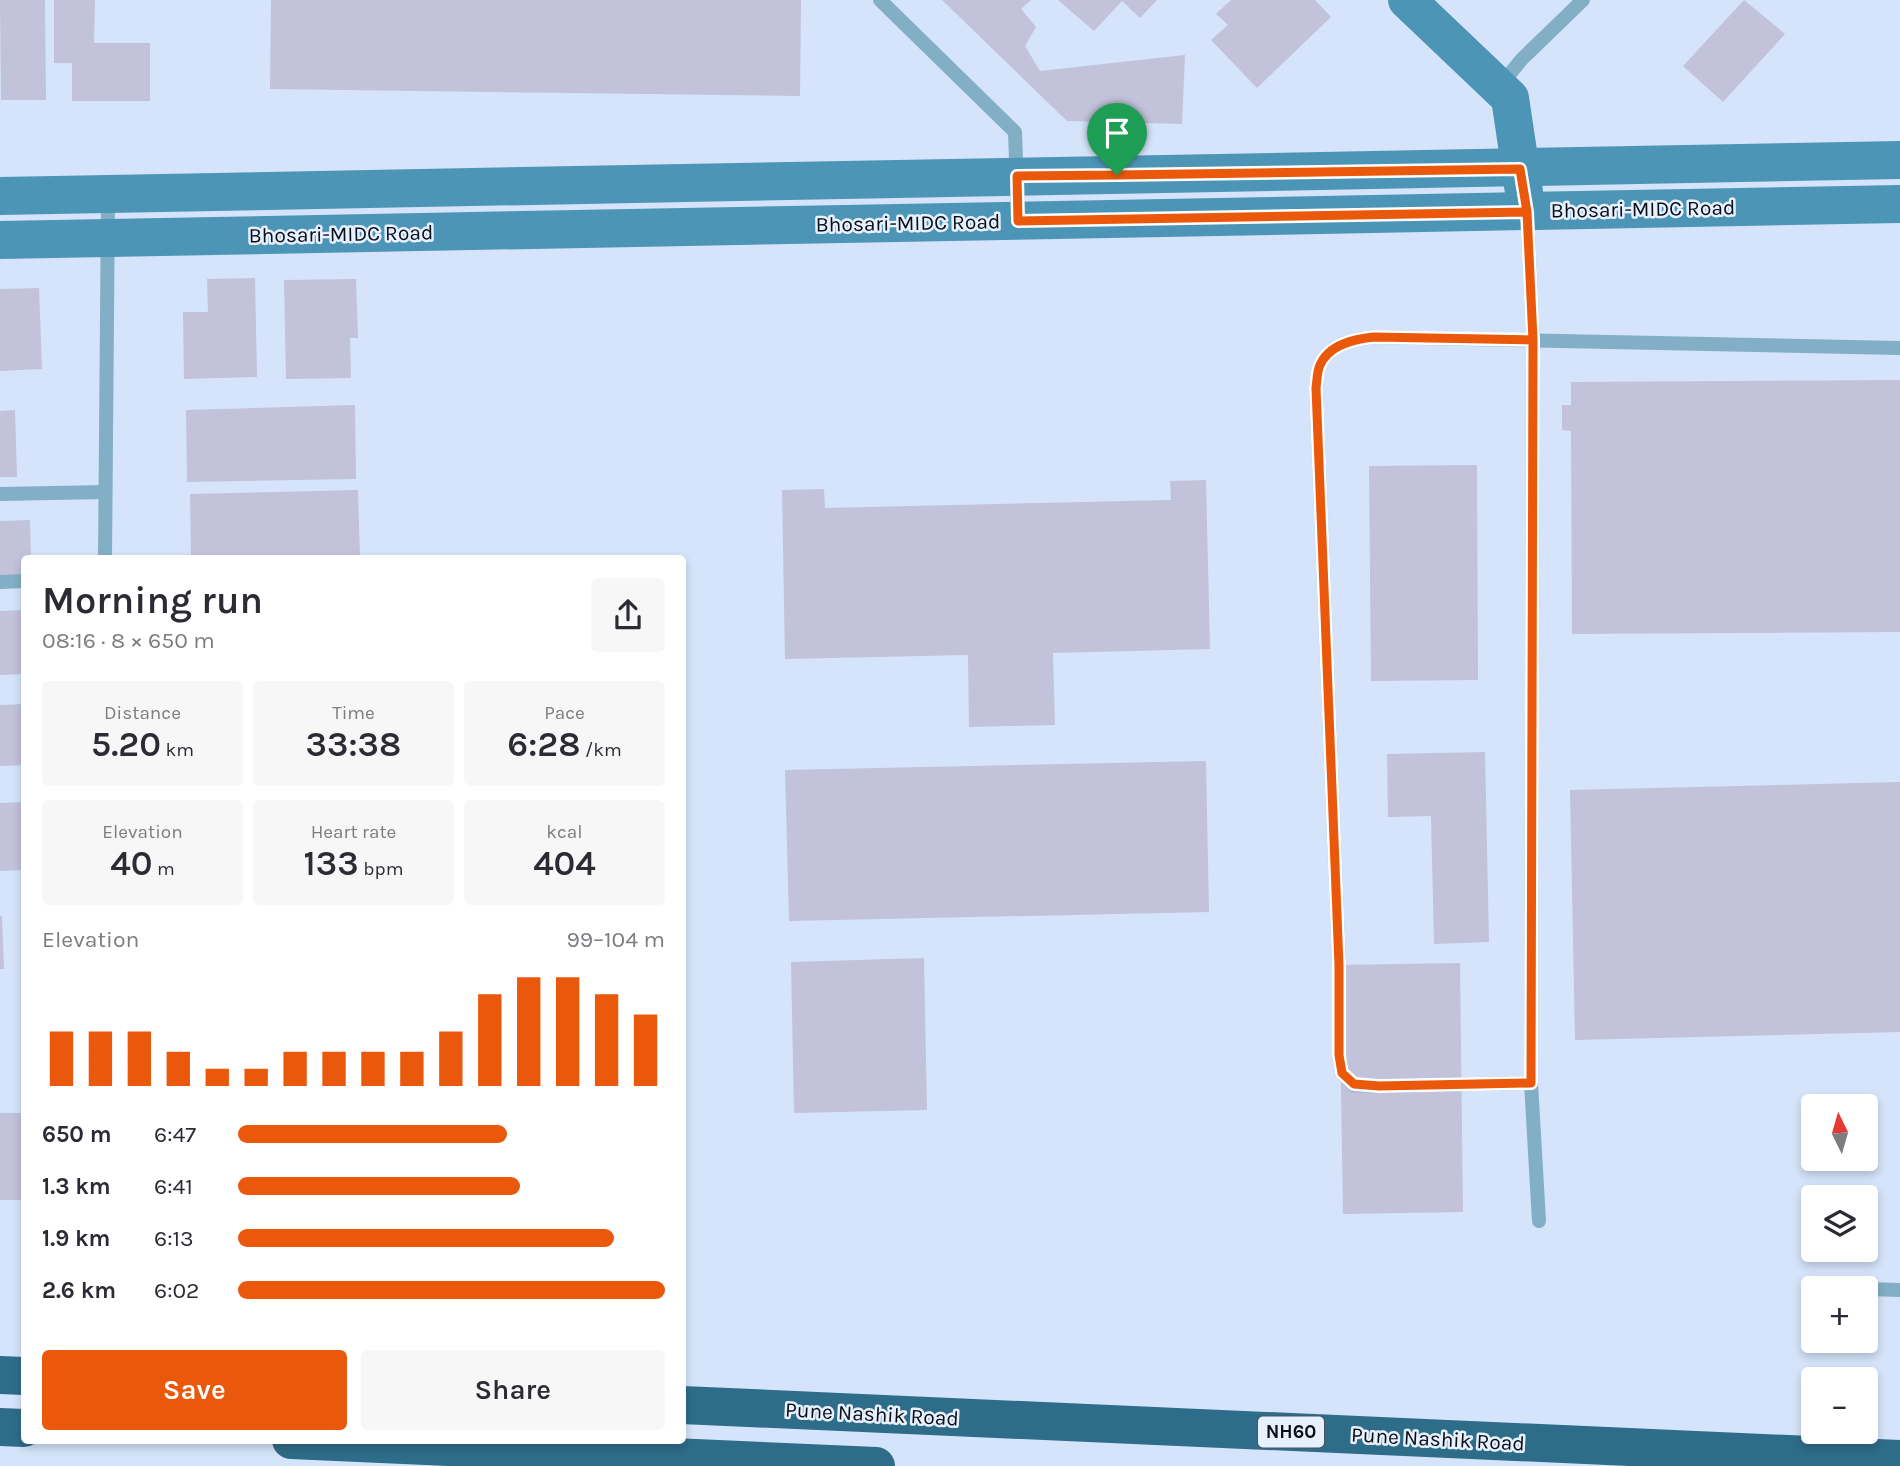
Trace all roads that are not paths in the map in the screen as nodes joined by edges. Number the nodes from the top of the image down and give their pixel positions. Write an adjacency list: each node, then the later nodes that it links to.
1 (880, 0): 7 (lane)
2 (1407, 0): 4 (street)
3 (1581, 1): 4 (lane)
4 (1499, 88): 6 (street)
5 (1900, 160): 6 (street, Bhosari-MIDC Road)
6 (1520, 169): 7 (street, Bhosari-MIDC Road); 11 (street)
7 (1017, 176): 8 (street, Bhosari-MIDC Road); 12 (lane)
8 (108, 194): 9 (street, Bhosari-MIDC Road); 13 (lane)
9 (0, 196)
10 (1900, 204): 11 (street, Bhosari-MIDC Road)
11 (1527, 212): 12 (street, Bhosari-MIDC Road); 15 (lane)
12 (1018, 221): 13 (street, Bhosari-MIDC Road)
13 (107, 238): 14 (street, Bhosari-MIDC Road); 17 (lane)
14 (0, 240)
15 (1533, 340): 16 (lane); 22 (lane); 22 (lane)
16 (1900, 348)
17 (105, 492): 18 (lane); 19 (lane)
18 (0, 494)
19 (105, 555)
20 (21, 581): 21 (lane)
21 (0, 582)
22 (1531, 1083): 23 (lane)
23 (1539, 1221)
24 (1878, 1289): 25 (lane)
25 (1900, 1290)
26 (0, 1375): 27 (highway)
27 (21, 1376)
28 (686, 1405): 32 (highway, Pune Nashik Road / NH60)
29 (0, 1427): 30 (highway)
30 (21, 1429)
31 (382, 1444): 33 (highway)
32 (1900, 1459)
33 (876, 1466)

